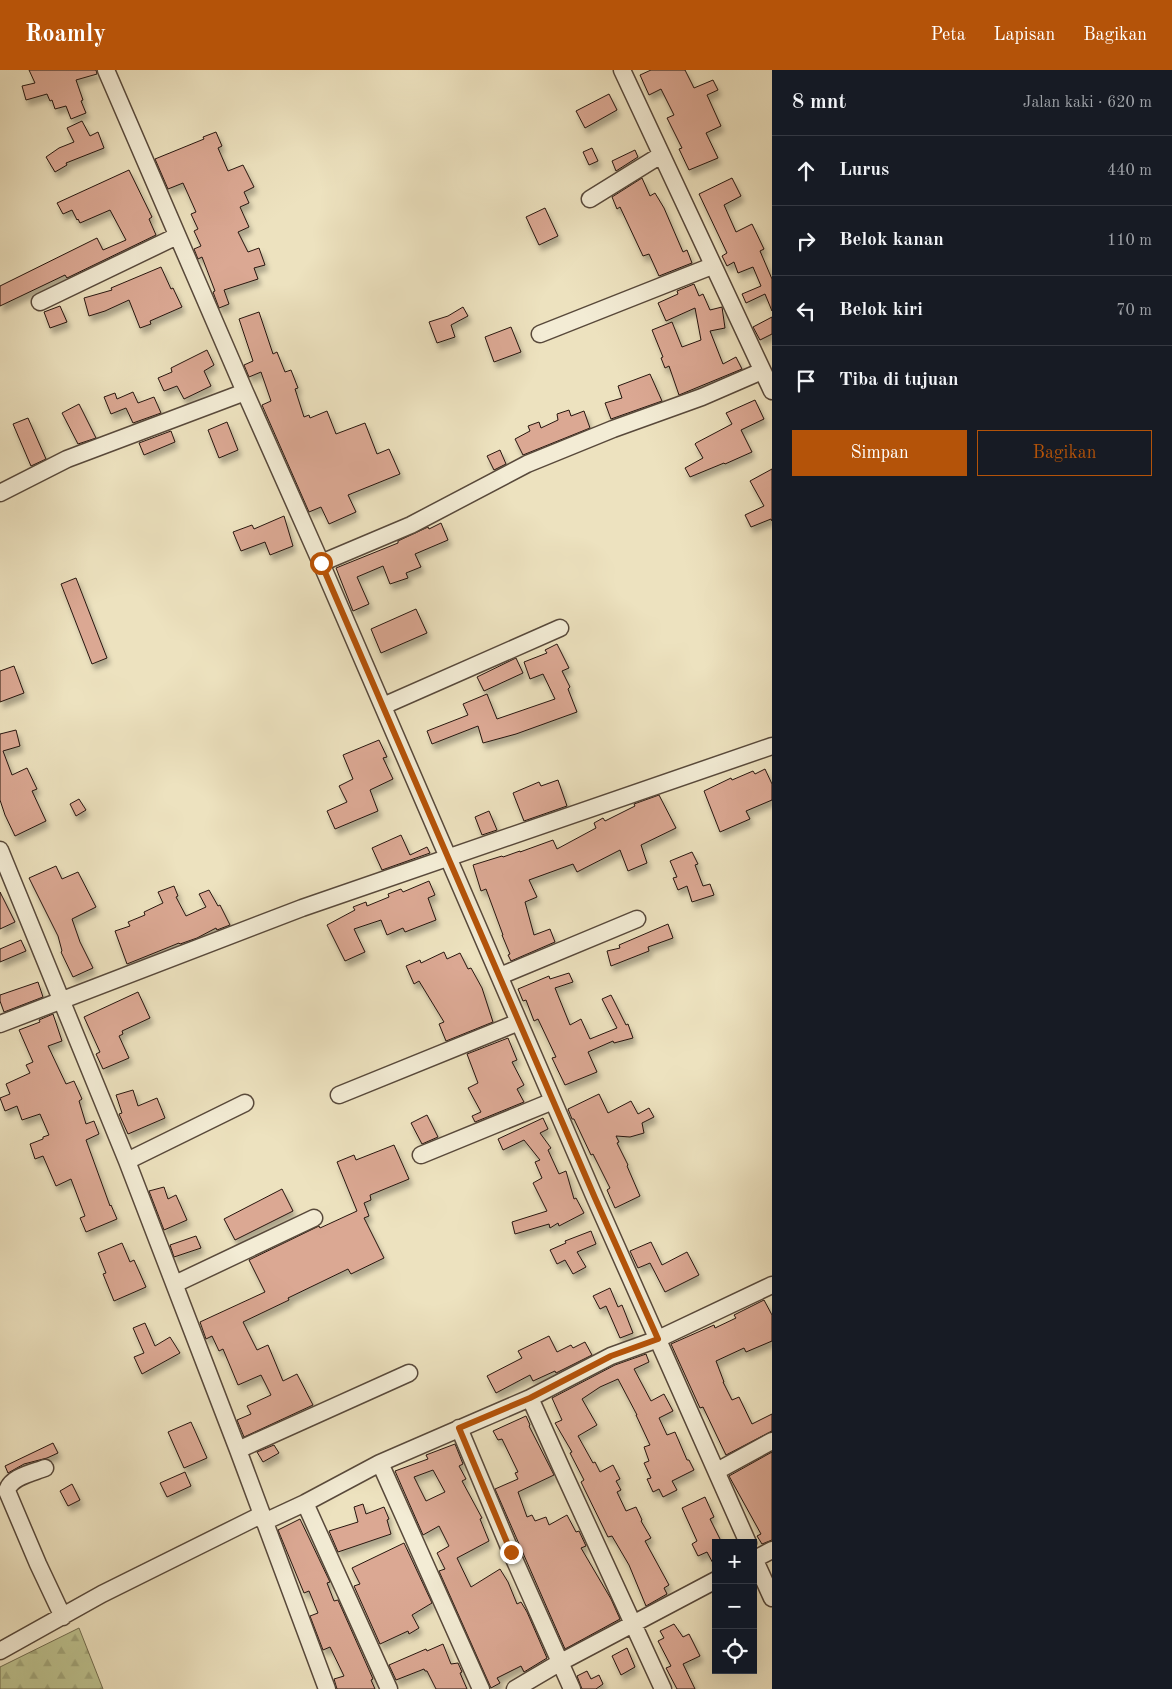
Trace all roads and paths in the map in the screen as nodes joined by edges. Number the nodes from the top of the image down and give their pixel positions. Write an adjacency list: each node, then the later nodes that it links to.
1 (106, 70): 5 (street)
2 (622, 70): 3 (street)
3 (661, 155): 4 (street); 6 (street)
4 (590, 199)
5 (178, 236): 7 (street); 11 (street)
6 (712, 266): 8 (street); 9 (street)
7 (40, 302)
8 (540, 334)
9 (762, 371): 10 (street); 13 (street)
10 (772, 391)
11 (245, 392): 12 (street); 13 (street)
12 (0, 493)
13 (321, 563): 15 (street)
14 (560, 628): 15 (street)
15 (383, 706): 18 (street)
16 (772, 746): 18 (street)
17 (0, 850): 21 (street)
18 (449, 858): 20 (street); 21 (street)
19 (637, 919): 20 (street)
20 (500, 976): 22 (street)
21 (61, 1000): 23 (street); 28 (street)
22 (519, 1022): 24 (street); 25 (street)
23 (0, 1024)
24 (339, 1096)
25 (553, 1101): 27 (street); 32 (street)
26 (245, 1103): 28 (street)
27 (422, 1155)
28 (127, 1161): 30 (street)
29 (314, 1218): 30 (street)
30 (175, 1284): 37 (street)
31 (772, 1285): 32 (street)
32 (658, 1339): 34 (street); 40 (street)
33 (409, 1373): 37 (street)
34 (530, 1398): 35 (street); 50 (street)
35 (459, 1428): 38 (street); 52 (street)
36 (772, 1441): 40 (street)
37 (238, 1450): 42 (street)
38 (380, 1463): 41 (street); 55 (street)
39 (45, 1468): 49 (street)
40 (717, 1470): 43 (street)
41 (305, 1503): 42 (street); 54 (street)
42 (263, 1518): 49 (street); 53 (street)
43 (746, 1539)
44 (772, 1550): 45 (street)
45 (757, 1557)
46 (757, 1565): 48 (street)
47 (712, 1582): 50 (street)
48 (772, 1598)
49 (63, 1617): 51 (street)
50 (634, 1625): 52 (street); 58 (street)
51 (0, 1651)
52 (559, 1664): 56 (street); 57 (street)
53 (327, 1689)
54 (389, 1689)
55 (481, 1689)
56 (515, 1689)
57 (572, 1689)
58 (663, 1689)

